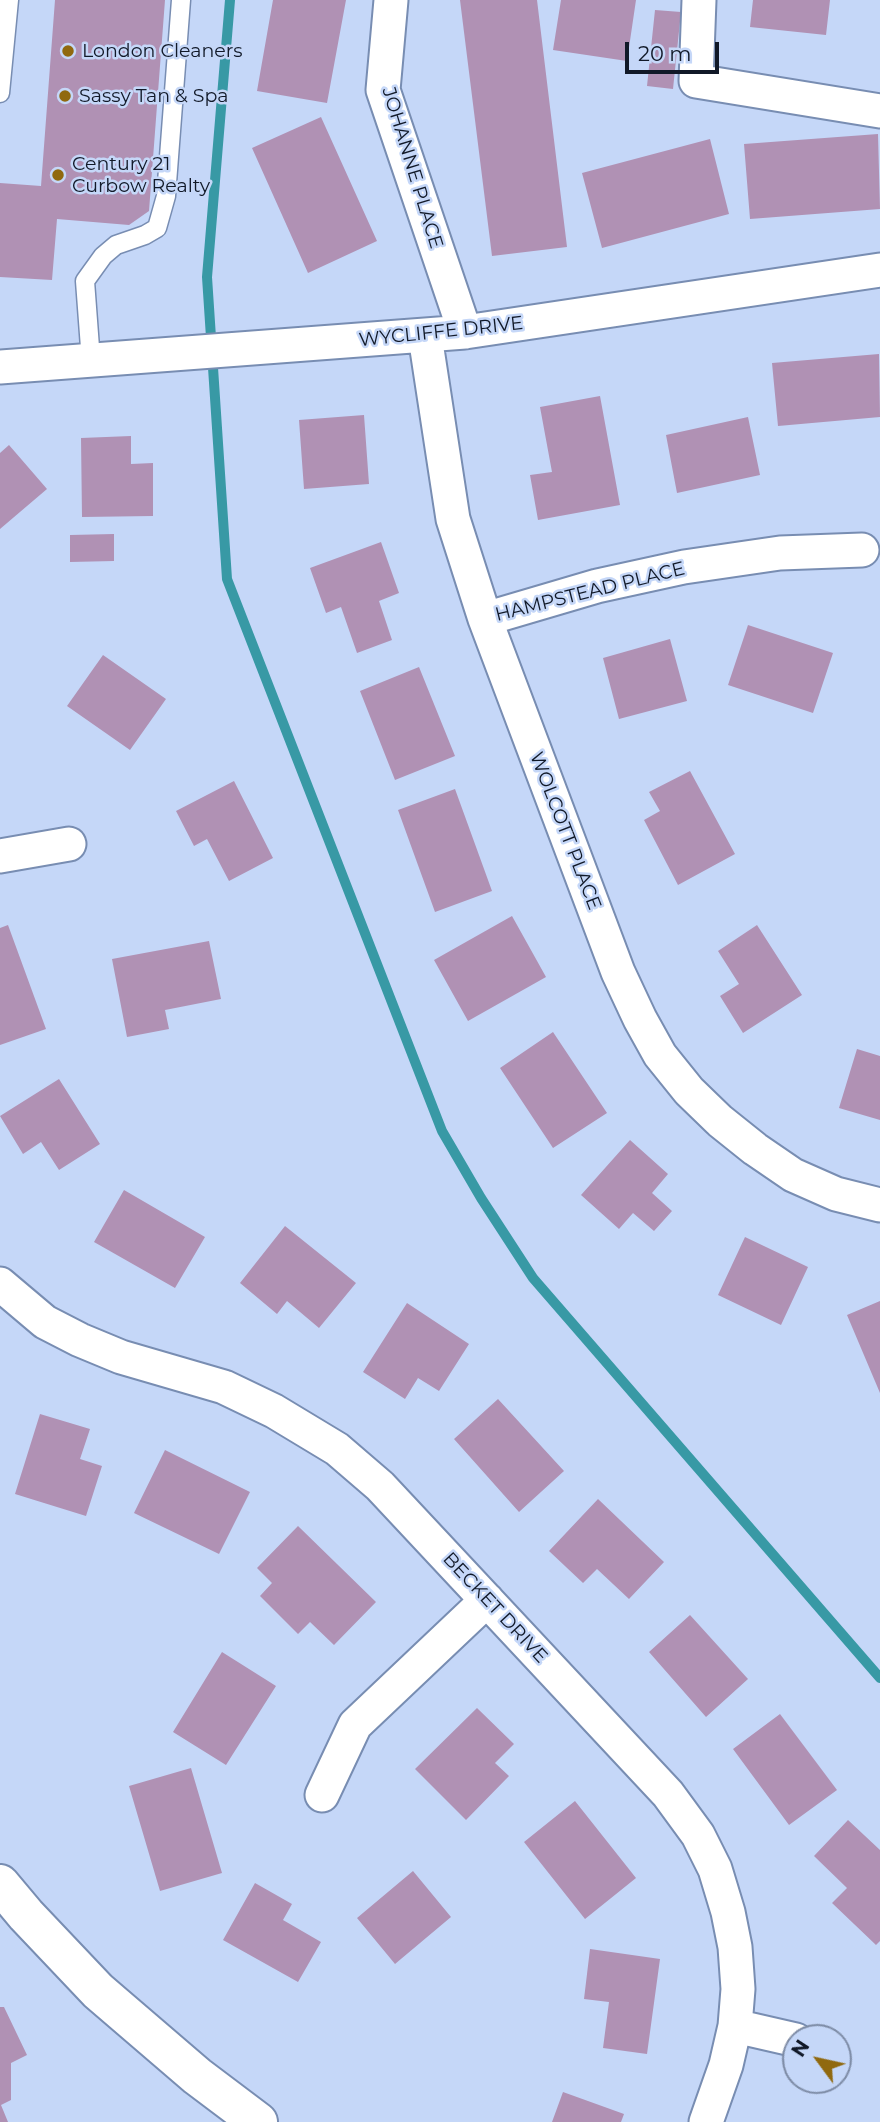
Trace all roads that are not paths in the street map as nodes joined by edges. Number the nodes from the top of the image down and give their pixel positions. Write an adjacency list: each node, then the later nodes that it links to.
1 (9, 0): 5 (lane)
2 (181, 0): 11 (lane)
3 (391, 0): 9 (street, JOHANNE PLACE)
4 (699, 0): 7 (street)
5 (3, 39): 6 (lane)
6 (0, 93)
7 (880, 111)
8 (880, 270): 9 (street, WYCLIFFE DRIVE)
9 (465, 332): 10 (street, WYCLIFFE DRIVE)
10 (425, 336): 11 (street, WYCLIFFE DRIVE); 14 (street, WOLCOTT PLACE)
11 (91, 361): 12 (street, WYCLIFFE DRIVE)
12 (0, 368)
13 (862, 550): 14 (street, HAMPSTEAD PLACE)
14 (485, 619): 17 (street, WOLCOTT PLACE)
15 (69, 844): 16 (street)
16 (0, 856)
17 (880, 1205)
18 (0, 1284): 19 (street, BECKET DRIVE)
19 (487, 1600): 20 (street); 22 (street, BECKET DRIVE)
20 (322, 1795)
21 (0, 1884): 24 (street)
22 (735, 2026): 23 (street); 25 (street, BECKET DRIVE)
23 (782, 2037)
24 (258, 2122)
25 (706, 2122)

